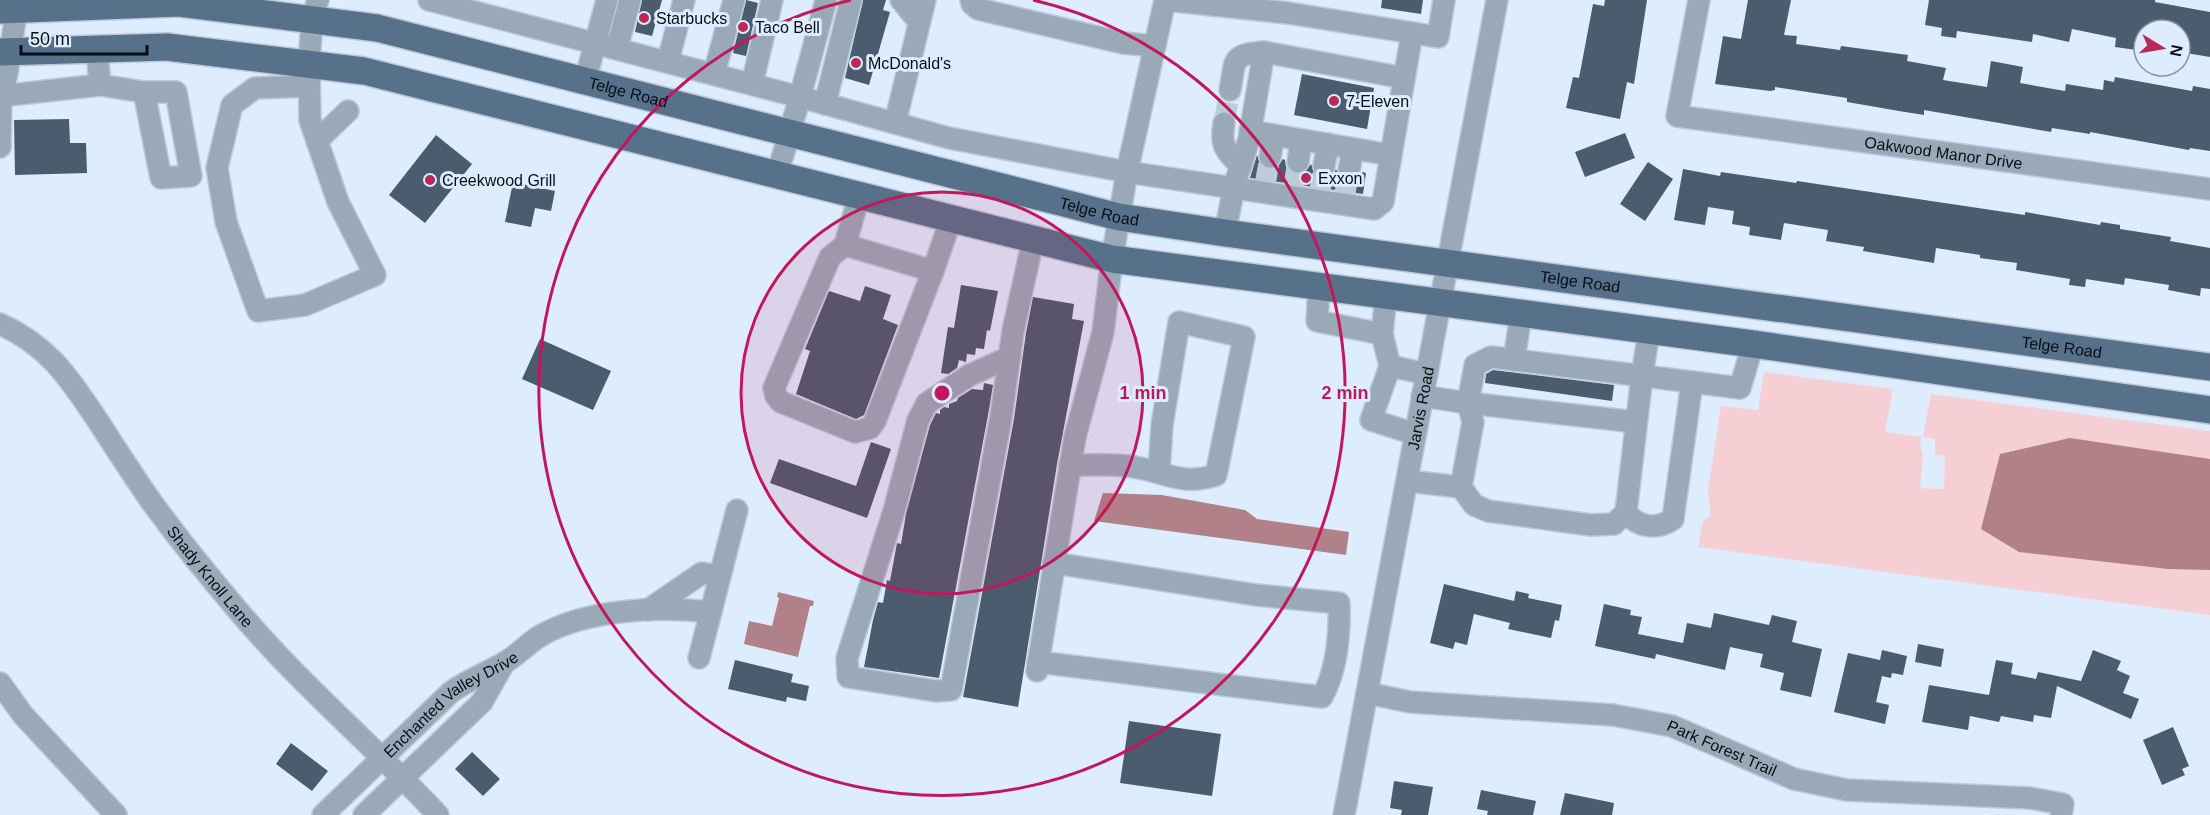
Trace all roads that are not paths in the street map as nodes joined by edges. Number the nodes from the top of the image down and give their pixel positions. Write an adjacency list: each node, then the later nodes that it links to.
1 (429, 0): 19 (street)
2 (607, 0): 19 (street)
3 (630, 0): 21 (street)
4 (684, 0): 25 (street)
5 (724, 0): 26 (street)
6 (734, 0): 26 (street)
7 (772, 0): 30 (street)
8 (826, 0): 35 (street)
9 (851, 0): 36 (street)
10 (971, 0): 20 (street)
11 (1164, 0): 18 (street); 20 (street)
12 (1444, 0): 18 (street)
13 (1497, 0): 65 (street, Jarvis Road)
14 (1699, 0): 57 (street, Oakwood Manor Drive)
15 (914, 4): 38 (street)
16 (12, 7): 17 (main road, Telge Road); 23 (street)
17 (315, 10): 27 (street); 29 (main road, Telge Road)
18 (1412, 33): 28 (street)
19 (596, 42): 21 (street); 29 (street)
20 (1155, 46): 54 (street)
21 (617, 48): 25 (street)
22 (97, 50): 23 (main road); 27 (main road); 31 (street)
23 (5, 52): 34 (street)
24 (1264, 52): 28 (street); 32 (street); 40 (street)
25 (668, 62): 26 (street)
26 (709, 73): 30 (street)
27 (309, 75): 44 (street); 44 (street); 55 (main road)
28 (1404, 78): 48 (street)
29 (585, 81): 41 (main road, Telge Road)
30 (752, 84): 35 (street)
31 (100, 85): 33 (street); 34 (street)
32 (1230, 90)
33 (144, 92)
34 (1, 96): 46 (street)
35 (800, 97): 36 (street); 41 (street)
36 (825, 104): 38 (street)
37 (348, 111): 44 (street)
38 (895, 123): 54 (street)
39 (1224, 123): 51 (street)
40 (1250, 131): 42 (street); 51 (street)
41 (790, 133): 55 (street); 59 (main road, Telge Road)
42 (1274, 135): 43 (street); 49 (street)
43 (1301, 140): 45 (street); 50 (street)
44 (317, 141)
45 (1328, 144): 47 (street); 52 (street)
46 (0, 147)
47 (1353, 149): 48 (street); 53 (street)
48 (1391, 155): 56 (street)
49 (1270, 157)
50 (1298, 162)
51 (1240, 166): 56 (street)
52 (1324, 166)
53 (1349, 170)
54 (1127, 172): 56 (street); 59 (street)
55 (777, 175): 58 (main road)
56 (1234, 187): 61 (street)
57 (2210, 189)
58 (859, 196): 60 (main road); 63 (street)
59 (1119, 216): 61 (main road, Telge Road); 64 (street)
60 (951, 219): 62 (main road); 66 (street)
61 (1225, 233): 65 (main road, Telge Road)
62 (1033, 240): 64 (main road); 76 (street)
63 (845, 244): 66 (street); 66 (street)
64 (1112, 259): 67 (main road); 88 (street)
65 (1447, 264): 69 (street, Jarvis Road); 70 (main road, Telge Road)
66 (933, 271)
67 (1319, 287): 68 (main road); 74 (street)
68 (1386, 296): 69 (main road); 74 (street)
69 (1440, 303): 71 (main road); 80 (street, Jarvis Road)
70 (1757, 304): 75 (main road); 79 (main road, Telge Road)
71 (1521, 314): 73 (main road); 77 (street)
72 (0, 324): 102 (street, Shady Knoll Lane)
73 (1649, 331): 75 (main road); 81 (street)
74 (1382, 334): 78 (street)
75 (1753, 344): 82 (street); 85 (main road)
76 (1010, 357): 76 (street)
77 (1514, 360): 81 (street); 84 (street)
78 (1389, 366): 80 (street); 87 (street)
79 (2210, 367)
80 (1426, 374): 83 (street, Jarvis Road)
81 (1642, 376): 82 (street); 86 (street)
82 (1692, 382): 93 (street)
83 (1422, 396): 84 (street); 87 (street, Jarvis Road)
84 (1468, 403): 86 (street); 91 (street)
85 (2210, 410)
86 (1636, 422): 93 (street)
87 (1415, 434): 90 (street, Jarvis Road)
88 (1070, 465): 89 (street); 94 (street)
89 (1159, 472): 89 (street)
90 (1407, 481): 91 (street); 101 (street, Jarvis Road)
91 (1461, 487): 93 (street)
92 (737, 510): 95 (street)
93 (1626, 512)
94 (1054, 563): 94 (street)
95 (720, 576): 96 (street); 97 (street)
96 (646, 611): 97 (street); 99 (street)
97 (711, 612): 98 (street)
98 (699, 658)
99 (504, 663): 102 (street, Enchanted Valley Drive); 103 (street, Enchanted Valley Drive)
100 (0, 682): 104 (street)
101 (1367, 693): 108 (street, Jarvis Road); 109 (street, Park Forest Trail)
102 (382, 758): 103 (street, Shady Knoll Lane); 105 (street, Enchanted Valley Drive)
103 (404, 778): 106 (street, Enchanted Valley Drive); 107 (street, Shady Knoll Lane)
104 (116, 815)
105 (323, 815)
106 (364, 815)
107 (438, 815)
108 (1344, 815)
109 (2061, 815)

